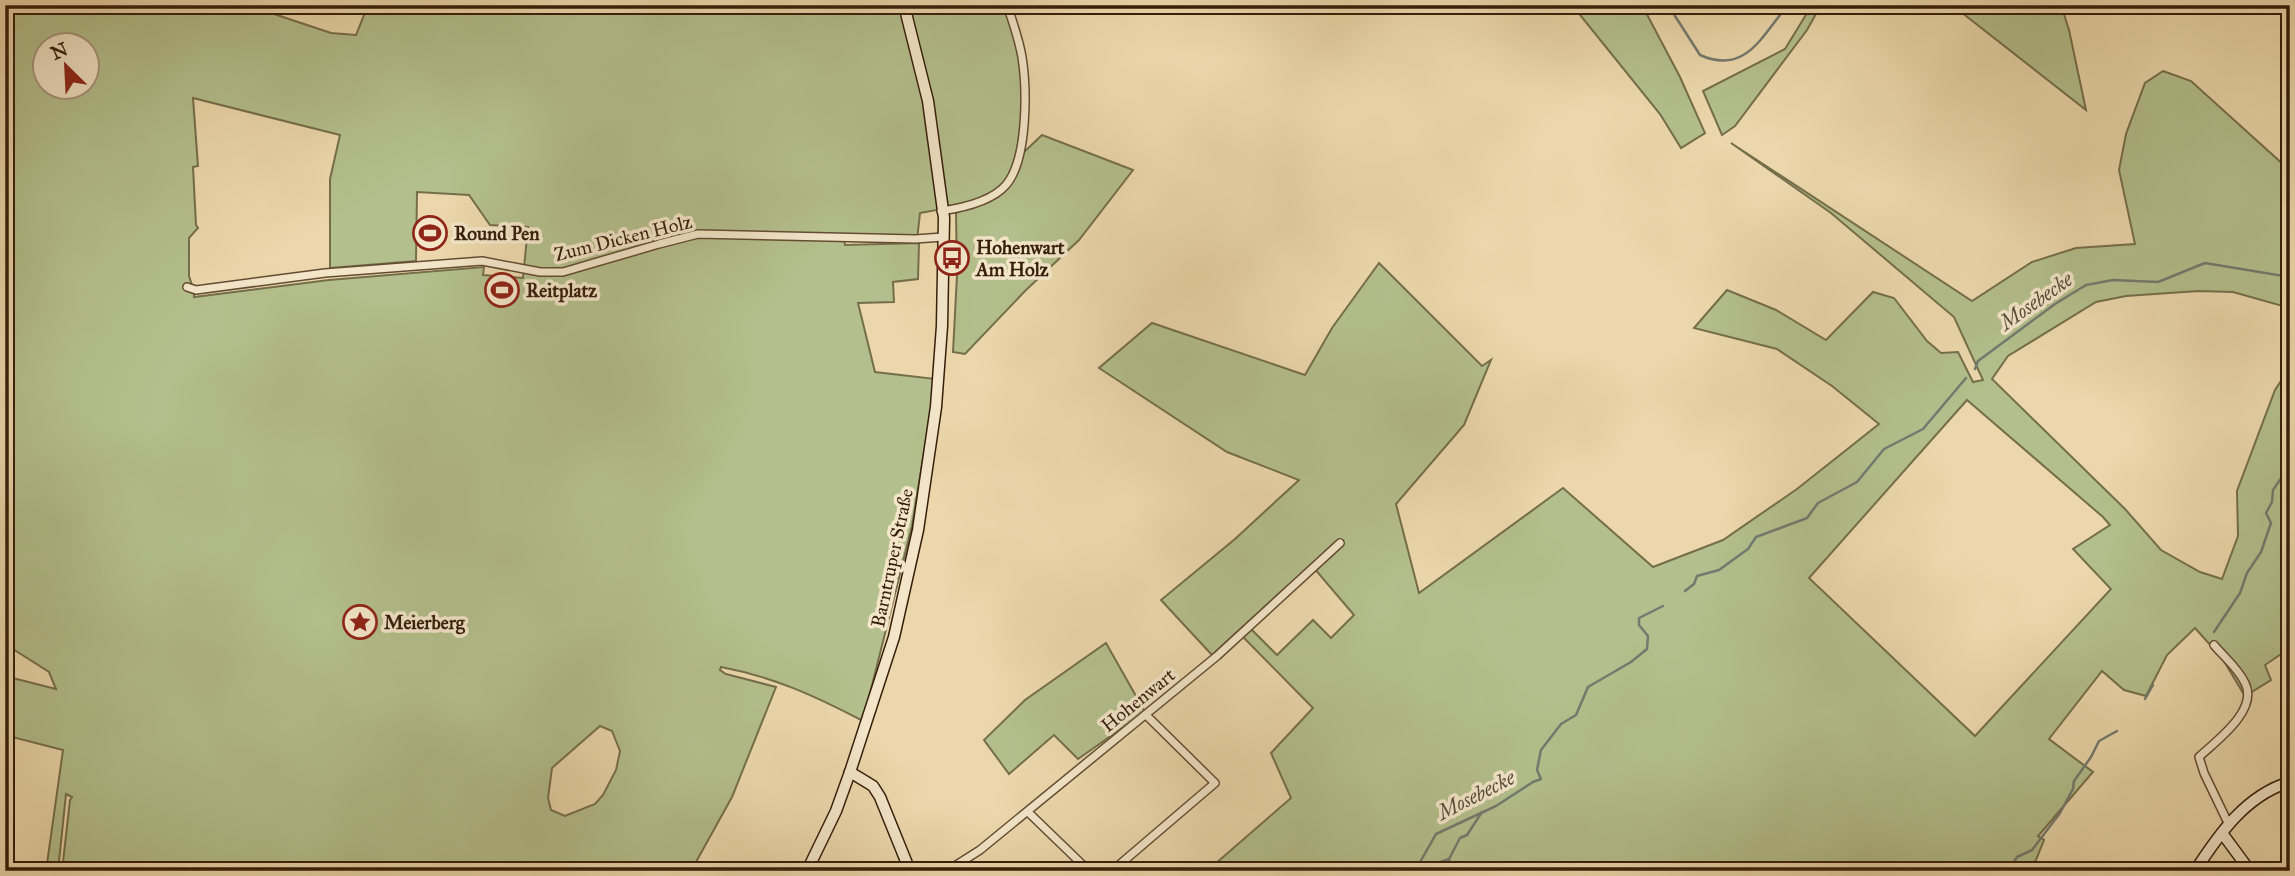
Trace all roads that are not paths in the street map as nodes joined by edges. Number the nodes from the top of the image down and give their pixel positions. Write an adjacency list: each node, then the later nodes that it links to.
1 (904, 5): 3 (main road, Barntruper Straße)
2 (1007, 5): 3 (street)
3 (942, 211): 4 (main road, Barntruper Straße)
4 (943, 237): 5 (street, Zum Dicken Holz); 9 (main road, Barntruper Straße)
5 (187, 287)
6 (1340, 542): 8 (street, Hohenwart)
7 (2214, 645): 12 (street)
8 (1146, 715): 11 (street, Hohenwart); 17 (street)
9 (850, 772): 13 (main road, Barntruper Straße); 14 (main road)
10 (2290, 782): 12 (main road)
11 (1028, 812): 15 (street, Hohenwart); 16 (street)
12 (2225, 829): 18 (main road); 19 (main road)
13 (807, 871)
14 (910, 871)
15 (947, 871)
16 (1089, 871)
17 (1112, 871)
18 (2195, 871)
19 (2250, 871)

